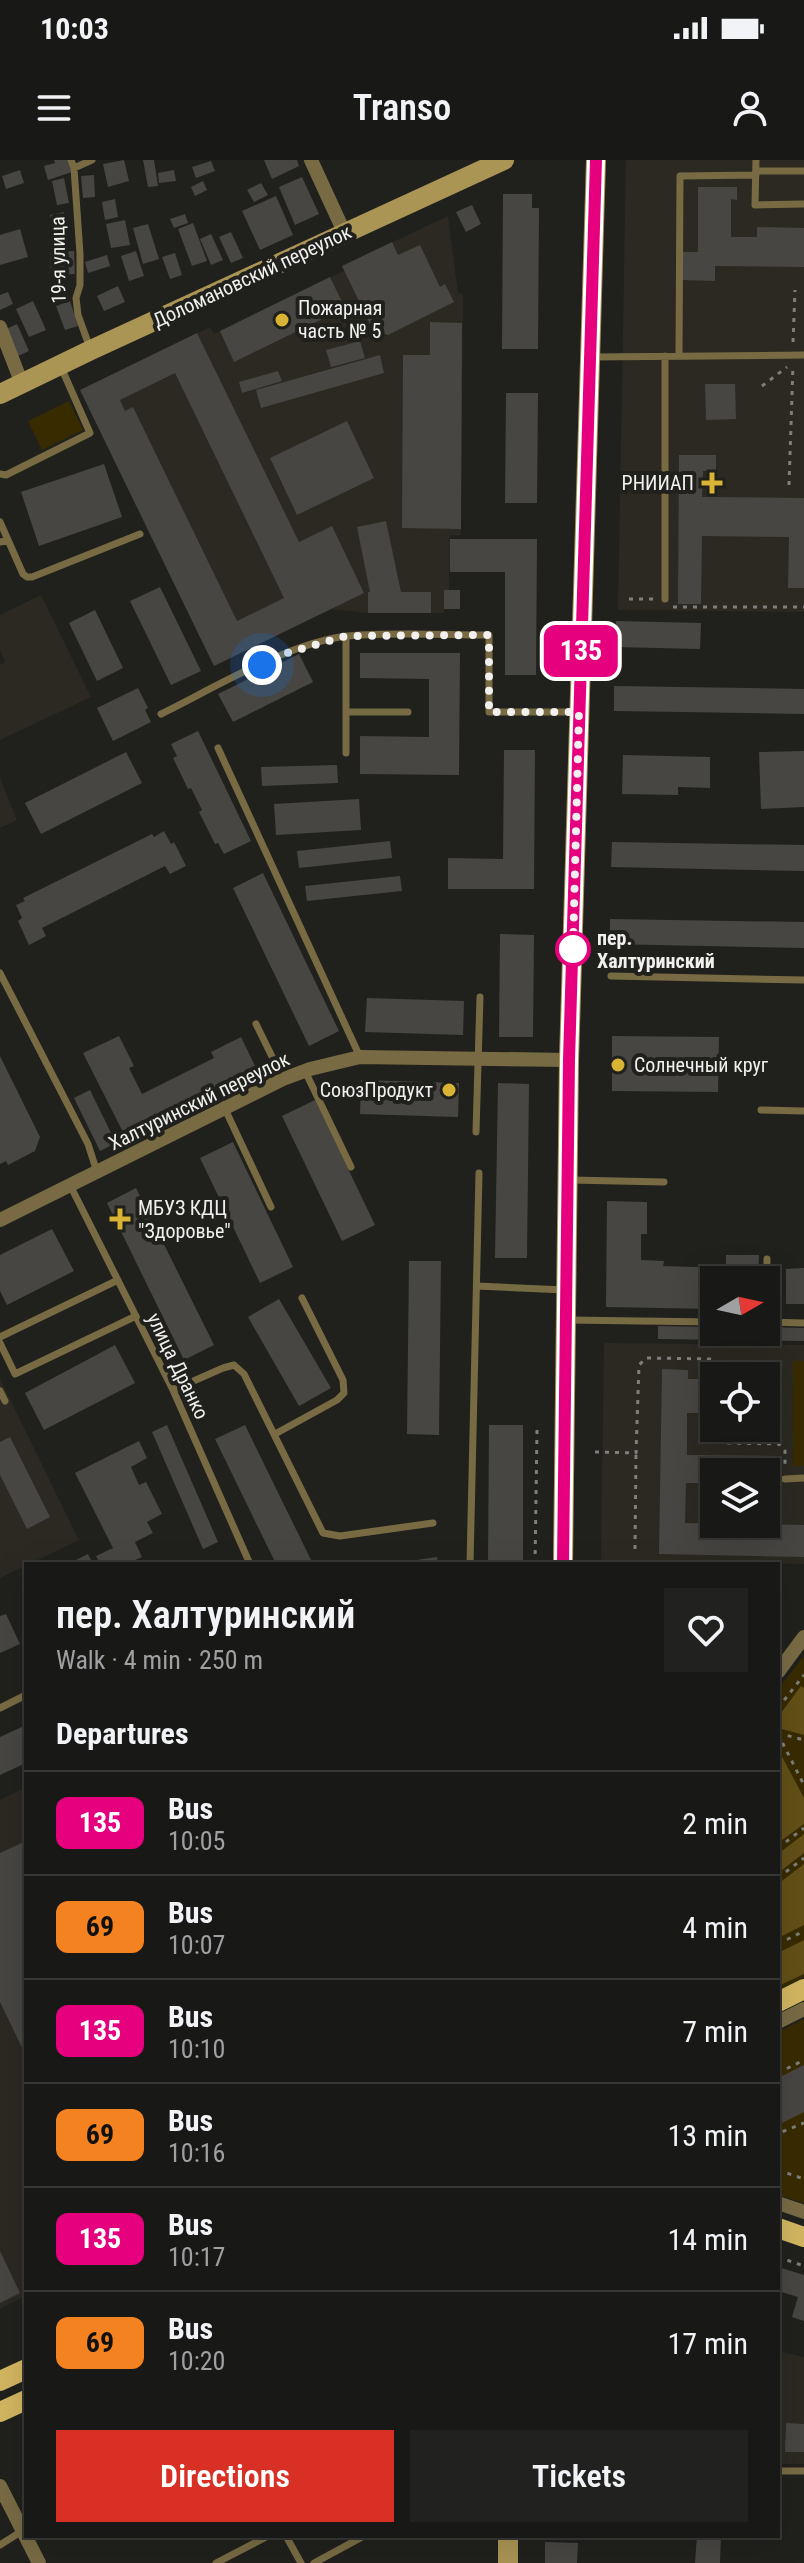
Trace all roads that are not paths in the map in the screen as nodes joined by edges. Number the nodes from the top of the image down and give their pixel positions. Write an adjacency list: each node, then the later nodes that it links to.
1 (92, 160): 6 (lane, 19-я улица)
2 (311, 160): 11 (street)
3 (504, 160): 7 (main road, Доломановский переулок)
4 (596, 160): 17 (main road)
5 (756, 160): 9 (lane)
6 (73, 164): 13 (lane, 19-я улица)
7 (480, 165): 11 (main road, Доломановский переулок)
8 (804, 171): 9 (lane)
9 (756, 173): 10 (lane); 16 (lane)
10 (804, 204)
11 (345, 234): 13 (main road, Доломановский переулок)
12 (0, 327): 19 (street)
13 (91, 350): 18 (main road, Доломановский переулок)
14 (804, 355): 16 (lane)
15 (665, 356): 16 (lane); 17 (lane); 25 (lane)
16 (679, 356)
17 (590, 357): 29 (main road)
18 (60, 365): 19 (main road, Доломановский переулок); 21 (lane)
19 (22, 384): 20 (main road, Доломановский переулок)
20 (0, 394)
21 (0, 474)
22 (0, 522): 24 (lane)
23 (140, 534): 24 (lane)
24 (4, 541)
25 (665, 599)
26 (346, 636): 27 (lane); 29 (lane); 30 (lane)
27 (346, 712): 28 (lane); 32 (lane)
28 (408, 712)
29 (579, 712): 40 (main road)
30 (161, 714)
31 (218, 748): 38 (lane)
32 (346, 753)
33 (0, 973): 48 (lane)
34 (611, 976): 35 (lane)
35 (804, 980)
36 (480, 997): 39 (lane)
37 (256, 1024): 42 (lane)
38 (360, 1057): 39 (street, Халтуринский переулок); 41 (street, Халтуринский переулок)
39 (477, 1058): 40 (street, Халтуринский переулок); 46 (lane)
40 (569, 1060): 50 (main road)
41 (305, 1071): 42 (street, Халтуринский переулок); 47 (lane)
42 (283, 1079): 43 (street, Халтуринский переулок)
43 (225, 1109): 48 (street, Халтуринский переулок); 53 (lane)
44 (761, 1110): 45 (lane)
45 (804, 1111)
46 (476, 1132)
47 (351, 1167)
48 (98, 1172): 52 (street, Халтуринский переулок)
49 (479, 1173): 58 (lane)
50 (568, 1180): 51 (lane); 59 (main road)
51 (664, 1182)
52 (70, 1185): 54 (street, Халтуринский переулок); 57 (lane, улица Дранко)
53 (271, 1207)
54 (0, 1220)
55 (767, 1259): 56 (lane)
56 (767, 1266)
57 (118, 1280): 61 (lane, улица Дранко); 66 (lane)
58 (477, 1286): 59 (lane); 75 (lane)
59 (567, 1290): 62 (main road)
60 (302, 1298): 70 (lane)
61 (136, 1316): 66 (lane); 67 (lane, улица Дранко)
62 (566, 1320): 63 (lane); 76 (main road)
63 (700, 1322)
64 (780, 1322): 65 (lane)
65 (804, 1323)
66 (0, 1340)
67 (173, 1390): 70 (lane); 74 (lane, улица Дранко)
68 (0, 1391): 69 (lane)
69 (5, 1401)
70 (275, 1434): 73 (lane)
71 (804, 1478): 72 (lane)
72 (785, 1479)
73 (433, 1523)
74 (249, 1562)
75 (470, 1562)
76 (563, 1562)
77 (804, 1637): 78 (street)
78 (780, 1669)
79 (24, 1696): 80 (lane)
80 (0, 1708)
81 (804, 1989): 82 (main road)
82 (780, 2001)
83 (804, 2009): 84 (street)
84 (780, 2021)
85 (780, 2204): 86 (street)
86 (804, 2212)
87 (780, 2229): 88 (main road)
88 (804, 2237)
89 (24, 2370): 90 (main road)
90 (0, 2381)
91 (24, 2401): 92 (main road)
92 (0, 2412)
93 (780, 2471): 94 (lane)
94 (804, 2471)
95 (0, 2486): 96 (street)
96 (24, 2530): 102 (lane)
97 (28, 2538): 103 (street)
98 (264, 2538): 104 (lane)
99 (287, 2538): 105 (lane)
100 (360, 2538): 106 (lane)
101 (508, 2538): 107 (main road)
102 (0, 2545)
103 (39, 2563)
104 (216, 2563)
105 (301, 2563)
106 (314, 2563)
107 (508, 2563)

